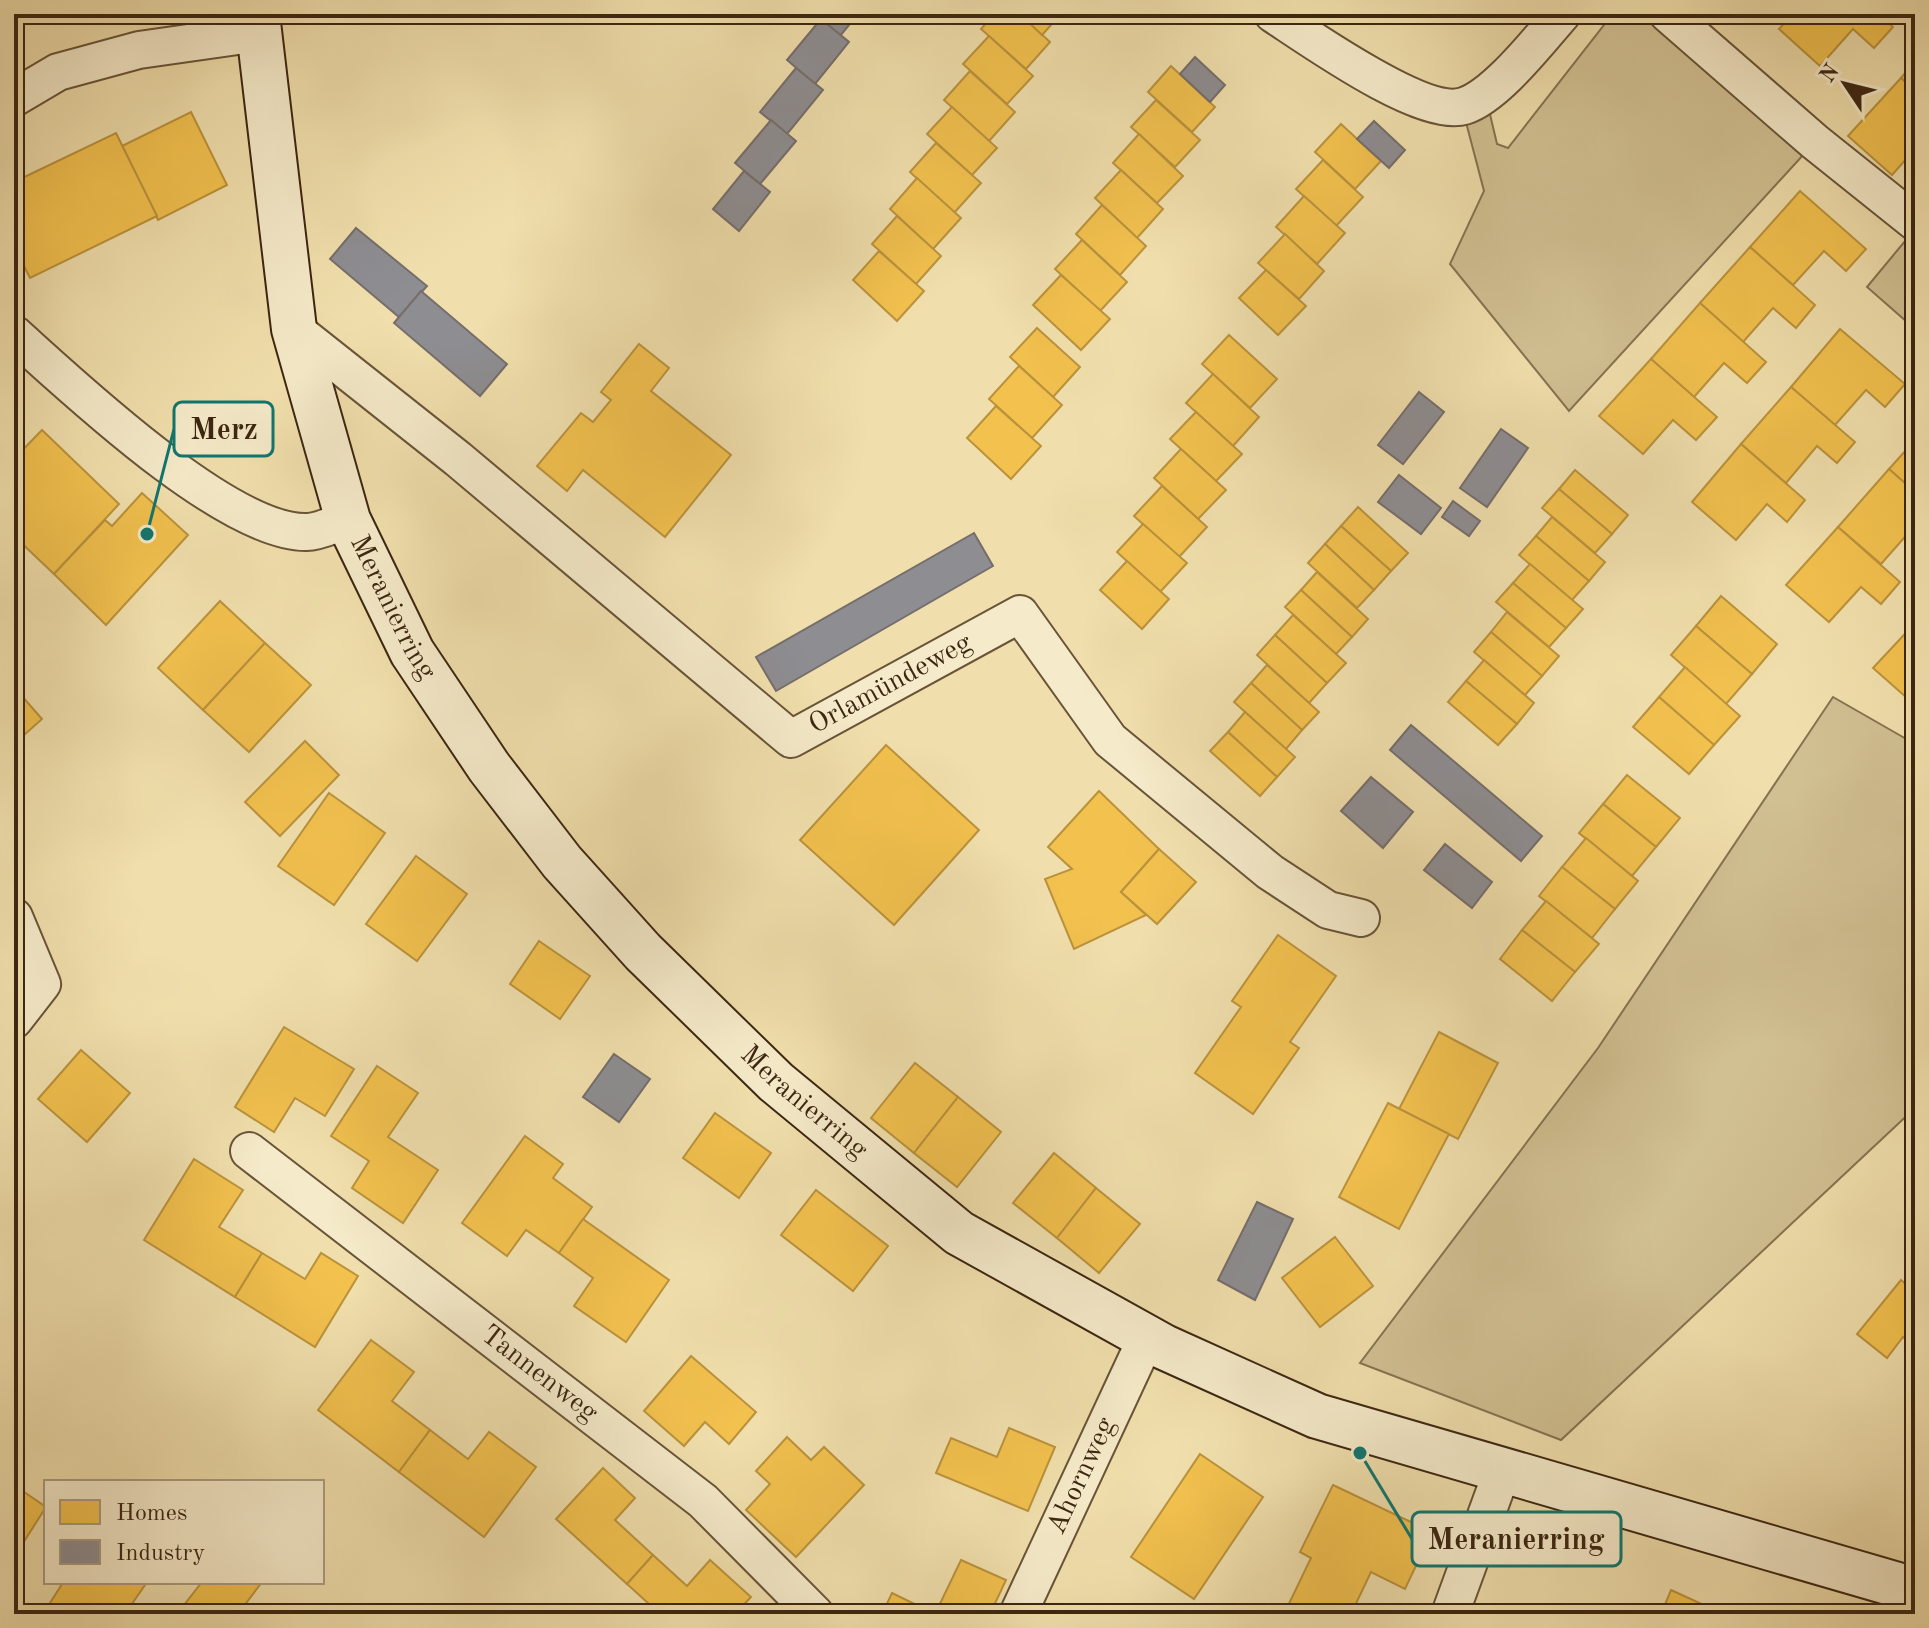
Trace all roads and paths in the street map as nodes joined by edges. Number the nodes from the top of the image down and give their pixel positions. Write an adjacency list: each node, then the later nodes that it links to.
1 (1273, 14): 2 (street)
2 (1562, 14)
3 (1668, 14): 6 (street)
4 (258, 23): 5 (street, Meranierring); 7 (street, Meranierring)
5 (14, 98)
6 (1915, 222)
7 (294, 329): 9 (street, Meranierring); 11 (street, Orlamündeweg)
8 (14, 334): 9 (street, Meranierring)
9 (348, 520): 14 (street, Meranierring)
10 (14, 917): 12 (street)
11 (1361, 918)
12 (14, 1020)
13 (249, 1151): 17 (street, Tannenweg)
14 (1146, 1339): 15 (street, Meranierring); 18 (street, Ahornweg)
15 (1503, 1469): 16 (street, Meranierring); 19 (street)
16 (1915, 1590)
17 (815, 1614)
18 (1018, 1614)
19 (1450, 1614)

